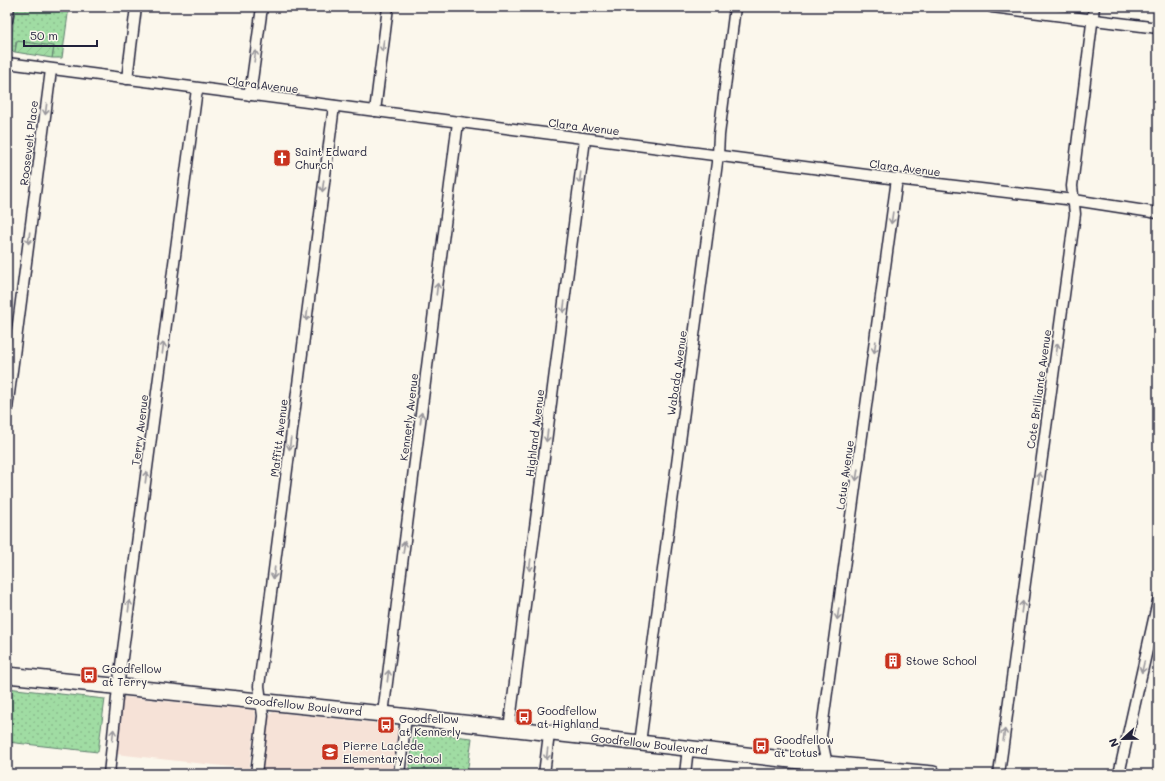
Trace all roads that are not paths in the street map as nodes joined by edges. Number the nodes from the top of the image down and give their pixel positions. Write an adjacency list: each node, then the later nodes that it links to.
1 (9, 7): 8 (street)
2 (136, 7): 13 (street)
3 (262, 7): 15 (street, one-way to 3)
4 (388, 7): 17 (street, one-way to 17)
5 (736, 7): 20 (street, Wabada Avenue)
6 (992, 7): 9 (street)
7 (1094, 7): 9 (street, Cote Brilliante Avenue)
8 (7, 20)
9 (1092, 20): 10 (street); 22 (street, Cote Brilliante Avenue)
10 (1158, 28)
11 (7, 64): 12 (street, Clara Avenue)
12 (51, 70): 13 (street, Clara Avenue); 24 (street, Roosevelt Place, one-way to 24)
13 (127, 79): 14 (street, Clara Avenue)
14 (196, 89): 15 (street, Clara Avenue); 27 (street, Terry Avenue, one-way to 14)
15 (250, 95): 16 (street, Clara Avenue)
16 (334, 106): 17 (street, Clara Avenue); 28 (street, Maffitt Avenue, one-way to 28)
17 (375, 111): 18 (street, Clara Avenue)
18 (458, 122): 19 (street, Clara Avenue); 29 (street, Kennerly Avenue, one-way to 18)
19 (585, 139): 20 (street, Clara Avenue); 31 (street, Highland Avenue, one-way to 31)
20 (718, 155): 21 (street, Clara Avenue); 33 (street, Wabada Avenue)
21 (898, 179): 22 (street, Clara Avenue); 35 (street, Lotus Avenue, one-way to 35)
22 (1074, 200): 23 (street, Clara Avenue); 42 (street, Cote Brilliante Avenue, one-way to 22)
23 (1158, 213)
24 (7, 409)
25 (1158, 601): 43 (street, one-way to 43)
26 (7, 675): 27 (main road, Goodfellow Boulevard)
27 (118, 688): 28 (main road, Goodfellow Boulevard); 36 (street, Terry Avenue, one-way to 27)
28 (261, 701): 29 (main road, Goodfellow Boulevard); 37 (street, Maffitt Avenue)
29 (383, 714): 30 (main road, Goodfellow Boulevard)
30 (406, 718): 31 (main road, Goodfellow Boulevard); 38 (street)
31 (509, 729): 32 (main road, Goodfellow Boulevard)
32 (549, 734): 33 (main road, Goodfellow Boulevard); 39 (street, one-way to 39)
33 (640, 743): 34 (main road, Goodfellow Boulevard)
34 (688, 748): 35 (main road, Goodfellow Boulevard); 40 (street)
35 (828, 769): 41 (main road, Goodfellow Boulevard)
36 (109, 774)
37 (256, 774)
38 (400, 774)
39 (544, 774)
40 (685, 774)
41 (934, 774)
42 (999, 774)
43 (1119, 774)

